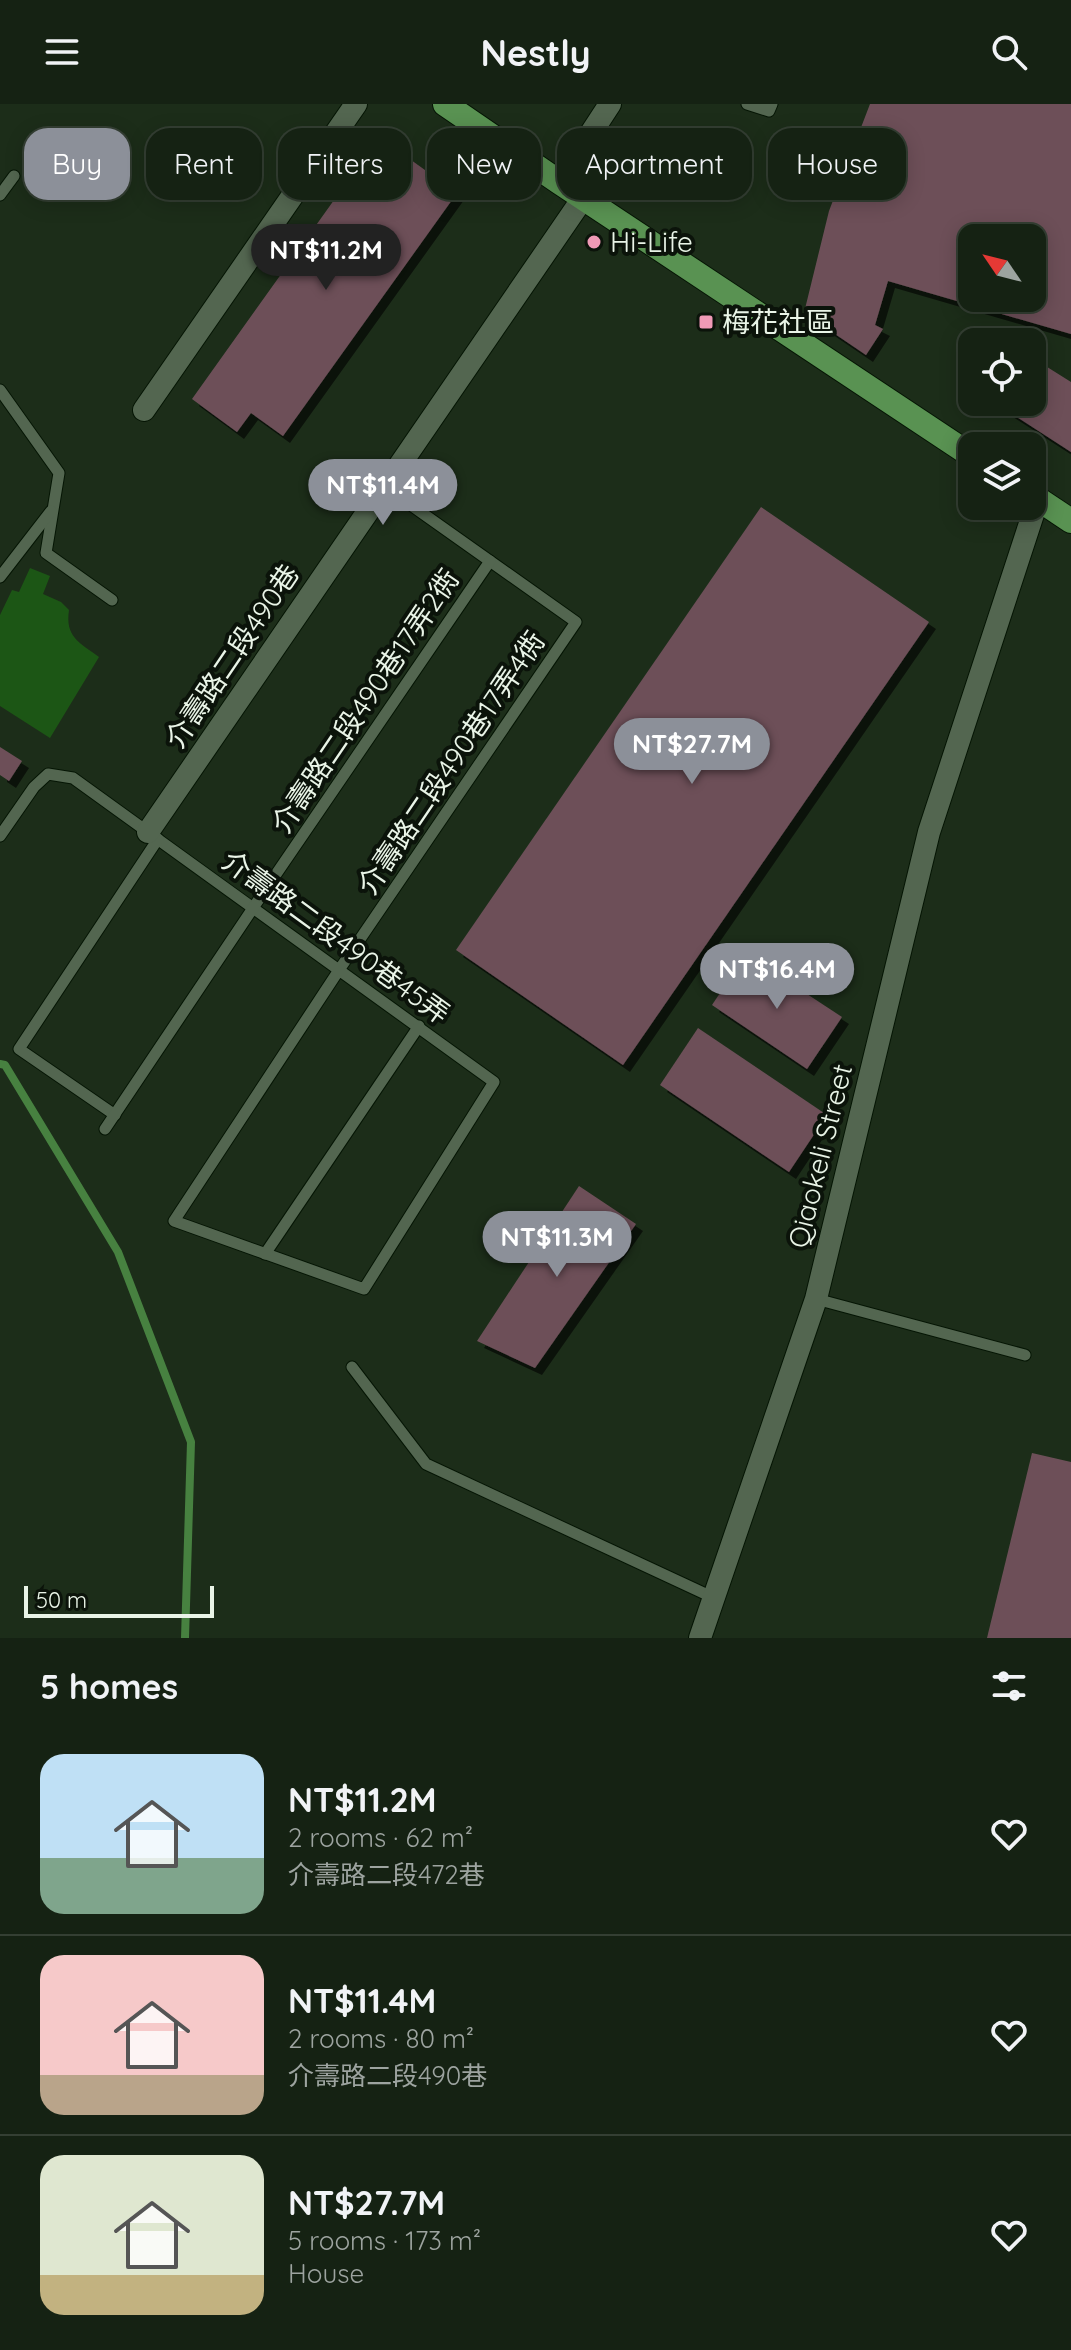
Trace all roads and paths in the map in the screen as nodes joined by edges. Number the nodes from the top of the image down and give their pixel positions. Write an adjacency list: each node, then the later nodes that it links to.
1 (356, 104): 13 (street)
2 (445, 104): 8 (main road)
3 (610, 104): 6 (street)
4 (747, 104): 5 (lane)
5 (772, 104)
6 (594, 128)
7 (14, 176): 9 (lane)
8 (557, 181)
9 (0, 195)
10 (582, 200): 15 (street, 介壽路二段490巷)
11 (586, 200): 14 (main road)
12 (0, 390): 17 (lane)
13 (144, 410)
14 (958, 447)
15 (384, 486): 20 (lane); 23 (street, 介壽路二段490巷)
16 (1046, 504): 19 (main road)
17 (54, 507): 21 (lane); 22 (lane)
18 (1028, 520): 31 (street, Qiaokeli Street)
19 (1071, 521)
20 (490, 561): 25 (lane, 介壽路二段490巷17弄2衖); 26 (lane, 介壽路二段490巷17弄4衖)
21 (0, 577)
22 (112, 600)
23 (153, 835): 24 (lane, 介壽路二段490巷45弄); 25 (lane, 介壽路二段490巷45弄); 28 (lane, 介壽路二段490巷)
24 (0, 836)
25 (253, 908): 26 (lane, 介壽路二段490巷45弄); 28 (lane, 介壽路二段490巷17弄2衖)
26 (339, 970): 27 (lane, 介壽路二段490巷45弄); 30 (lane, 介壽路二段490巷17弄4衖)
27 (419, 1026): 30 (lane); 30 (lane, 介壽路二段490巷45弄)
28 (115, 1115): 29 (lane, 介壽路二段490巷17弄2衖)
29 (105, 1129)
30 (265, 1254)
31 (816, 1299): 32 (lane); 34 (street, Qiaokeli Street)
32 (1025, 1355)
33 (352, 1367): 34 (lane)
34 (712, 1597): 35 (street, Qiaokeli Street)
35 (700, 1638)

